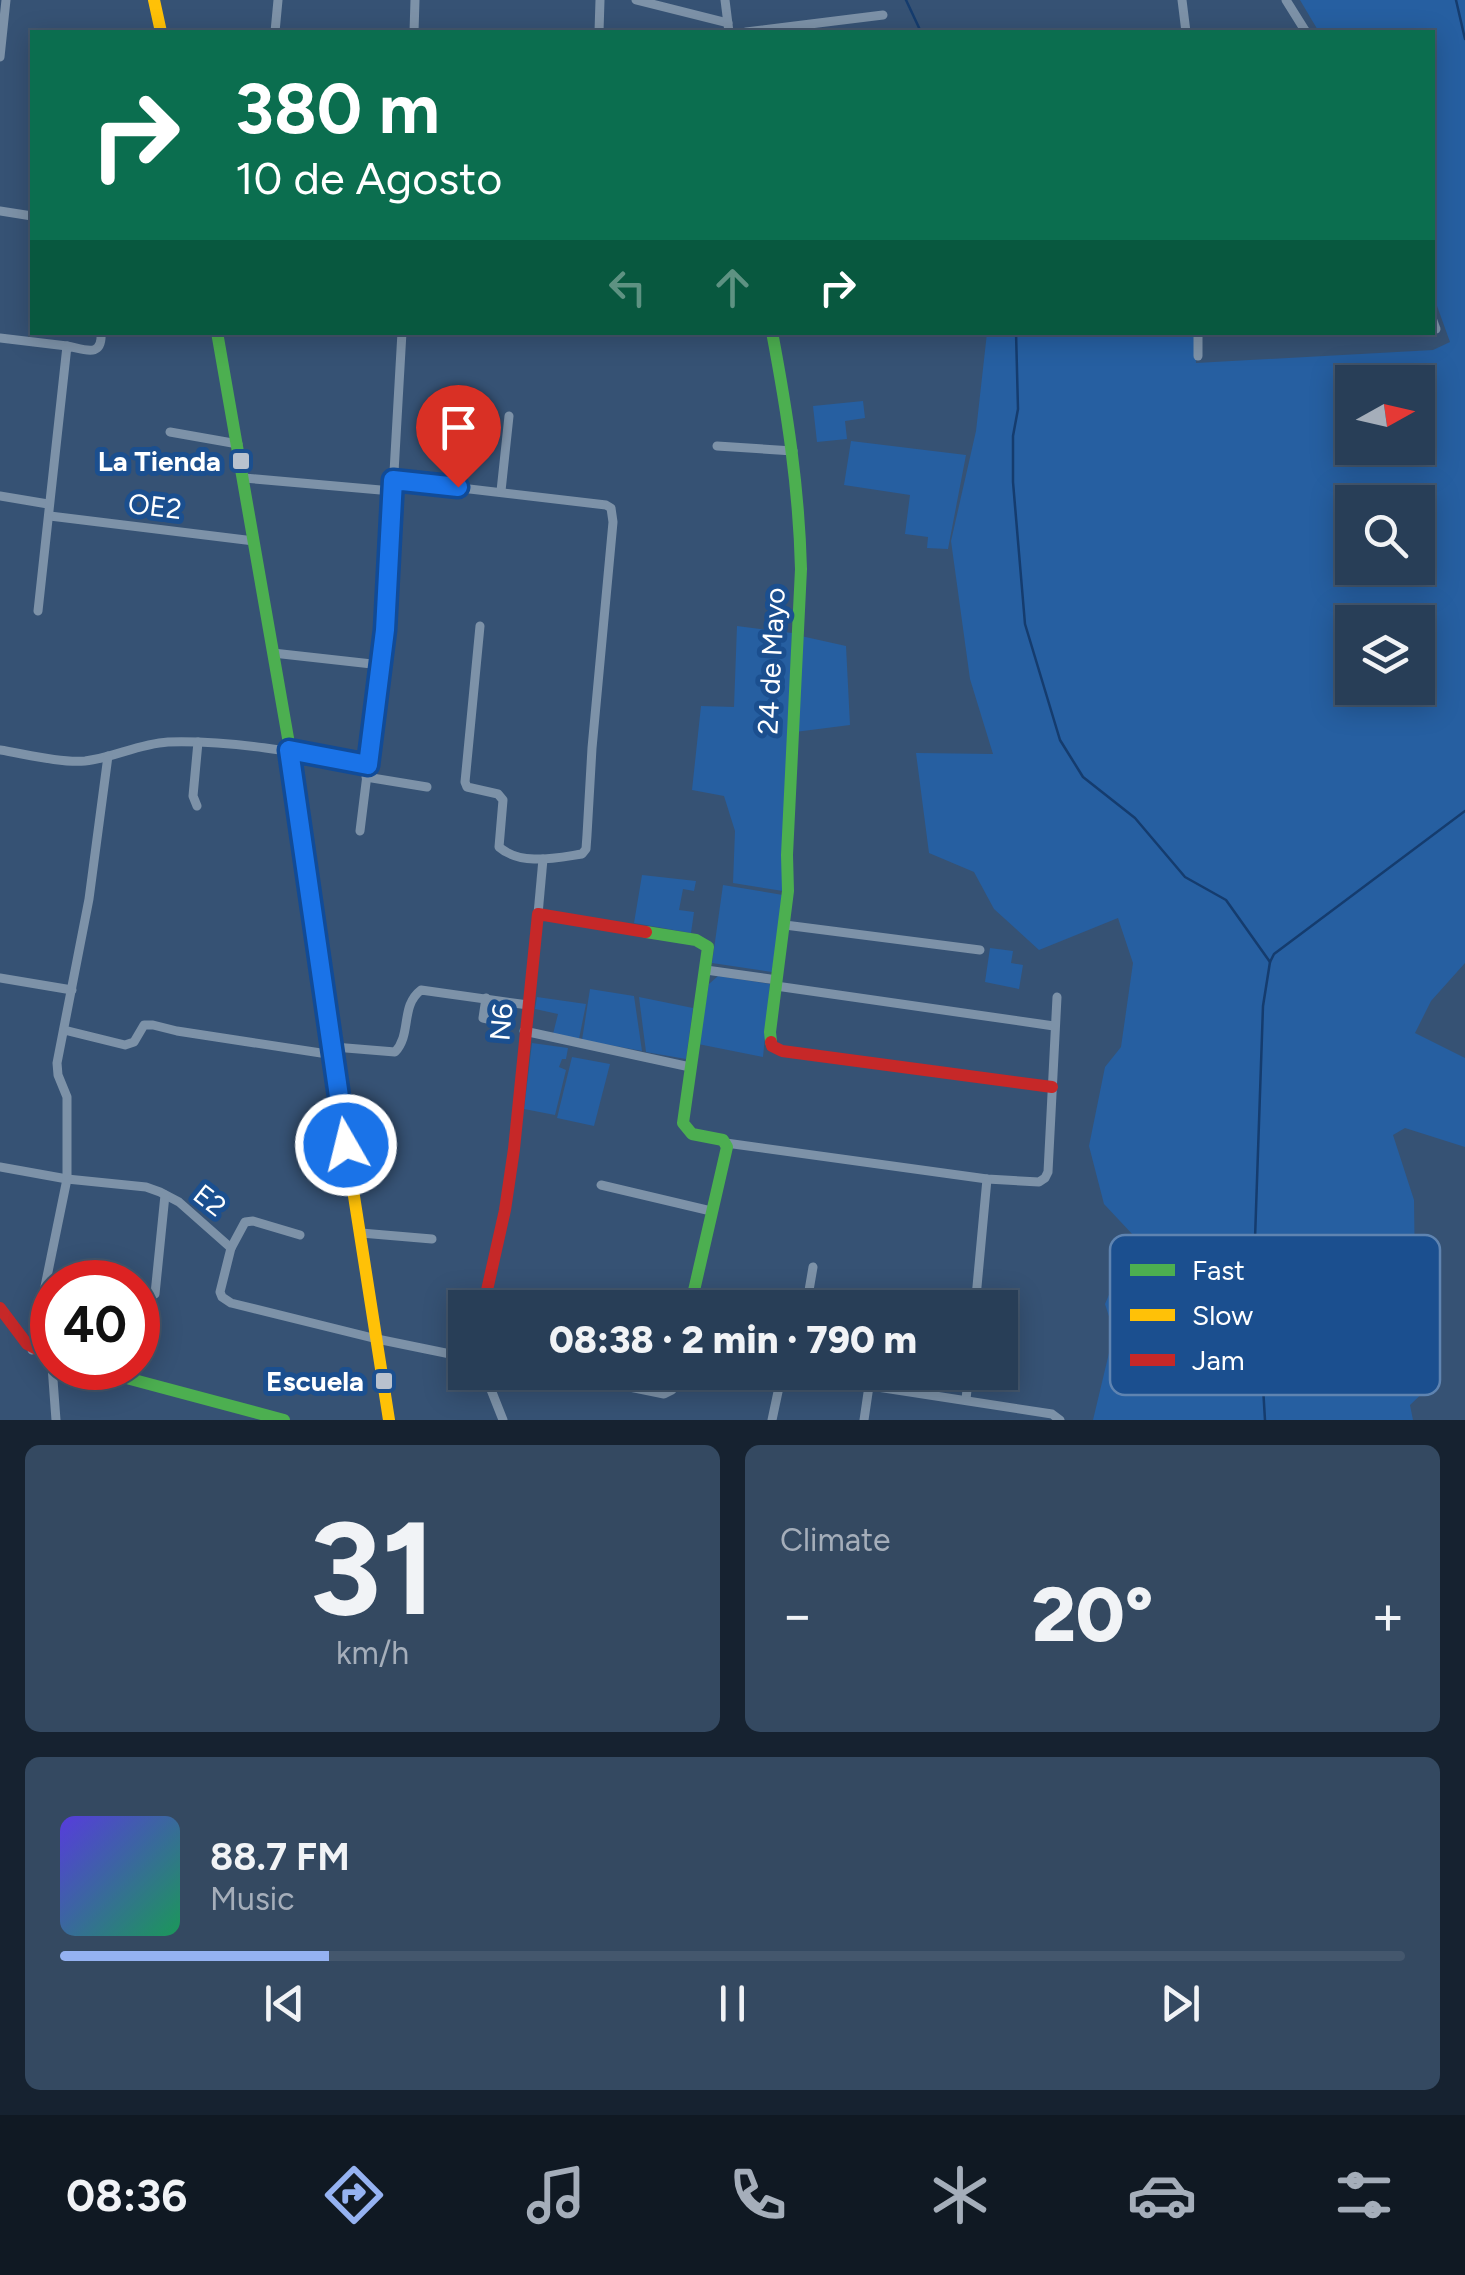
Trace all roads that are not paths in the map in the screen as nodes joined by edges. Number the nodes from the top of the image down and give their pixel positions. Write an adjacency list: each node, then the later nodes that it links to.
1 (6, 0): 19 (street)
2 (154, 0): 12 (street)
3 (278, 0): 13 (street)
4 (415, 0): 14 (street)
5 (600, 0): 15 (street)
6 (636, 0): 11 (street)
7 (725, 0): 11 (street)
8 (1182, 0): 17 (street)
9 (1286, 0): 18 (street)
10 (883, 15): 16 (street)
11 (729, 28)
12 (161, 30)
13 (275, 30)
14 (414, 30)
15 (599, 30)
16 (762, 30)
17 (1186, 30)
18 (1305, 30)
19 (0, 58)
20 (0, 211): 21 (street)
21 (30, 216)
22 (102, 335): 28 (street)
23 (218, 335): 32 (street)
24 (402, 335): 36 (street)
25 (773, 335): 34 (street, 24 de Mayo)
26 (1198, 335): 29 (street)
27 (0, 338): 28 (street)
28 (67, 346): 39 (street)
29 (1198, 356)
30 (509, 416): 37 (street)
31 (170, 432): 32 (street)
32 (238, 444): 35 (street)
33 (717, 446): 34 (street)
34 (793, 451): 57 (street, 24 de Mayo)
35 (244, 478): 36 (street); 41 (street)
36 (392, 485): 37 (street); 45 (street)
37 (500, 491): 55 (street)
38 (0, 496): 39 (street)
39 (48, 504): 40 (street)
40 (50, 516): 41 (street, OE2); 42 (street)
41 (254, 541): 44 (street)
42 (38, 611)
43 (480, 626): 55 (street)
44 (273, 653): 45 (street); 48 (street)
45 (381, 665): 50 (street)
46 (198, 742): 48 (street); 49 (street); 53 (street)
47 (0, 750): 49 (street)
48 (289, 750): 50 (street); 70 (street)
49 (108, 756): 62 (street)
50 (368, 765): 51 (street)
51 (366, 777): 52 (street); 54 (street)
52 (428, 786)
53 (197, 806)
54 (360, 831)
55 (543, 859): 56 (street)
56 (538, 914): 59 (street); 65 (street, N6)
57 (785, 926): 58 (street); 61 (street, 24 de Mayo)
58 (980, 950)
59 (706, 970): 61 (street); 71 (street)
60 (0, 978): 62 (street)
61 (776, 986): 67 (street); 72 (street, 24 de Mayo)
62 (72, 990): 68 (street)
63 (1057, 997): 67 (street)
64 (486, 998): 65 (street); 66 (street); 70 (street)
65 (528, 1004): 69 (street, N6)
66 (502, 1022)
67 (1054, 1026): 72 (street)
68 (64, 1030): 70 (street); 76 (street)
69 (524, 1031): 71 (street); 87 (street, N6)
70 (334, 1051): 80 (street)
71 (690, 1066): 73 (street)
72 (1052, 1087): 75 (street)
73 (726, 1143): 75 (street); 79 (street)
74 (0, 1166): 76 (street, E2)
75 (987, 1179): 90 (street)
76 (67, 1180): 78 (street, E2); 84 (street)
77 (602, 1185): 79 (street)
78 (165, 1195): 83 (street, E2); 85 (street)
79 (712, 1211): 88 (street)
80 (361, 1233): 82 (street); 92 (street)
81 (300, 1235): 83 (street)
82 (432, 1240)
83 (231, 1248): 92 (street, E2)
84 (51, 1260)
85 (158, 1260)
86 (813, 1267): 89 (street)
87 (488, 1290)
88 (694, 1290)
89 (809, 1290)
90 (977, 1290)
91 (0, 1308): 93 (street)
92 (377, 1339): 94 (street); 107 (street)
93 (30, 1347)
94 (448, 1354)
95 (160, 1387): 106 (street)
96 (54, 1390): 105 (street)
97 (491, 1390): 108 (street)
98 (644, 1390): 99 (street)
99 (672, 1390)
100 (778, 1390): 109 (street)
101 (868, 1390): 110 (street)
102 (897, 1390): 104 (street)
103 (967, 1390): 104 (street)
104 (966, 1400): 111 (street)
105 (56, 1420)
106 (284, 1420)
107 (389, 1420)
108 (503, 1420)
109 (772, 1420)
110 (864, 1420)
111 (1060, 1420)

